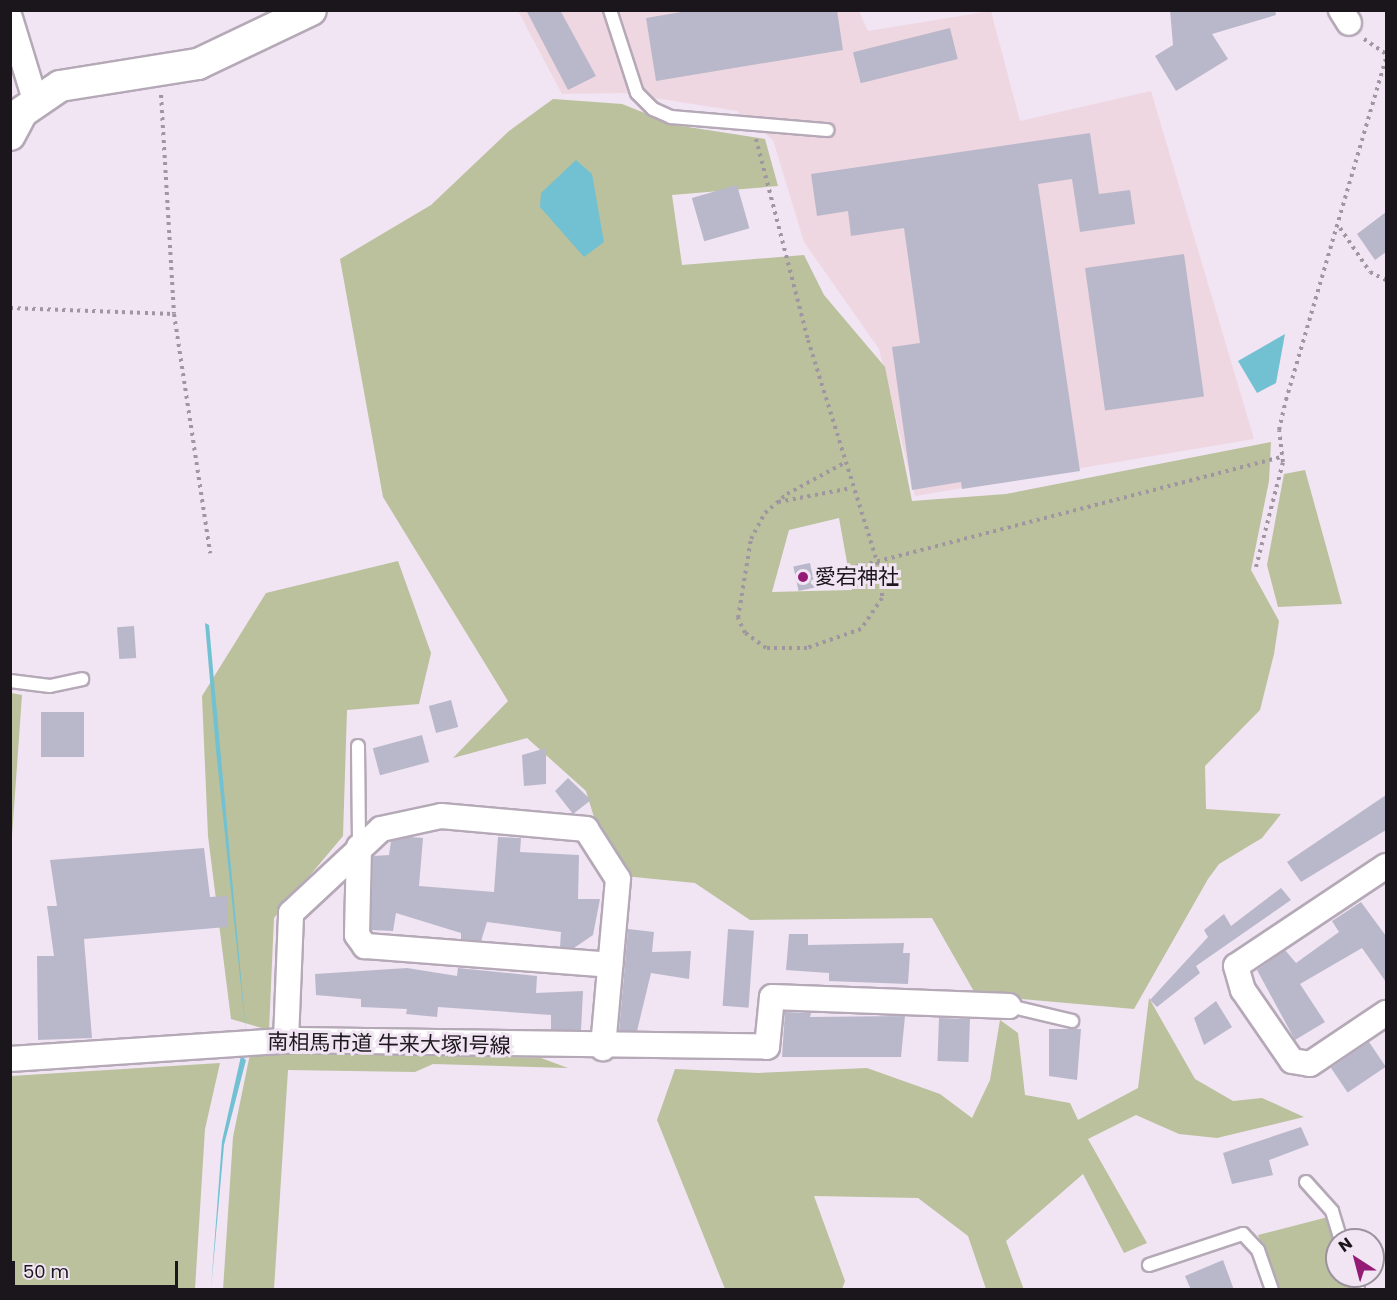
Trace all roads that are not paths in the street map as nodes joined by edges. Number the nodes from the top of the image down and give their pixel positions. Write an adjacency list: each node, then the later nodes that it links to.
1 (311, 10): 4 (street)
2 (610, 10): 5 (lane)
3 (10, 18): 4 (street)
4 (35, 100): 6 (street)
5 (827, 130)
6 (10, 135)
7 (82, 679): 8 (lane)
8 (10, 681)
9 (358, 746): 10 (lane)
10 (359, 847): 12 (street); 12 (street); 16 (street)
11 (1386, 866): 14 (street)
12 (610, 965): 17 (street)
13 (1009, 1006): 15 (lane); 17 (street, 南相馬市道 牛来大塚1号線)
14 (1386, 1013)
15 (1072, 1021)
16 (286, 1040): 17 (street, 南相馬市道 牛来大塚1号線); 18 (street, 南相馬市道 牛来大塚1号線)
17 (603, 1048)
18 (10, 1059)
19 (1306, 1182): 20 (lane)
20 (1337, 1228)
21 (1149, 1264): 22 (lane)
22 (1272, 1290)

